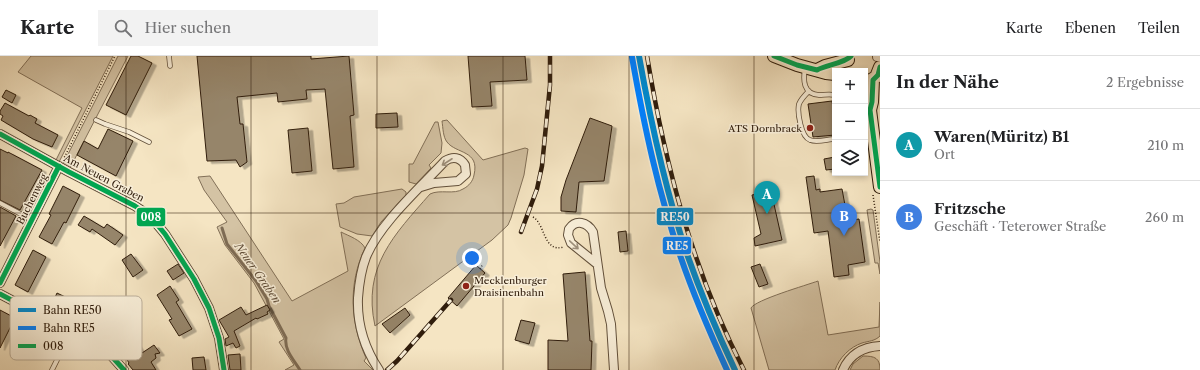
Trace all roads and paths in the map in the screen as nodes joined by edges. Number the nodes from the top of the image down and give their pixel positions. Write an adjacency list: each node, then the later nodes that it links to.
1 (115, 56): 17 (path)
2 (169, 56): 5 (lane)
3 (774, 56): 6 (main road)
4 (849, 62): 8 (main road)
5 (170, 66)
6 (805, 67): 8 (main road); 10 (lane)
7 (877, 68): 12 (main road)
8 (817, 70): 9 (main road)
9 (832, 74)
10 (809, 91): 11 (lane); 15 (lane)
11 (832, 95)
12 (868, 106): 19 (main road)
13 (96, 120): 16 (lane)
14 (0, 134): 17 (street, Am Neuen Graben)
15 (832, 138)
16 (149, 142)
17 (59, 166): 22 (street, Buchenweg); 35 (street, Am Neuen Graben)
18 (421, 187): 18 (street, one-way to 18); 36 (street)
19 (880, 187)
20 (0, 203): 22 (lane)
21 (533, 218): 23 (path)
22 (32, 220): 27 (street, Buchenweg)
23 (563, 247)
24 (483, 264): 26 (path)
25 (597, 264): 25 (street, one-way to 25); 37 (street)
26 (480, 269)
27 (0, 283)
28 (0, 294): 29 (street)
29 (10, 299)
30 (880, 346): 38 (street)
31 (57, 360): 33 (lane)
32 (116, 360): 34 (street)
33 (52, 370)
34 (124, 370)
35 (224, 370)
36 (379, 370)
37 (614, 370)
38 (843, 370)

